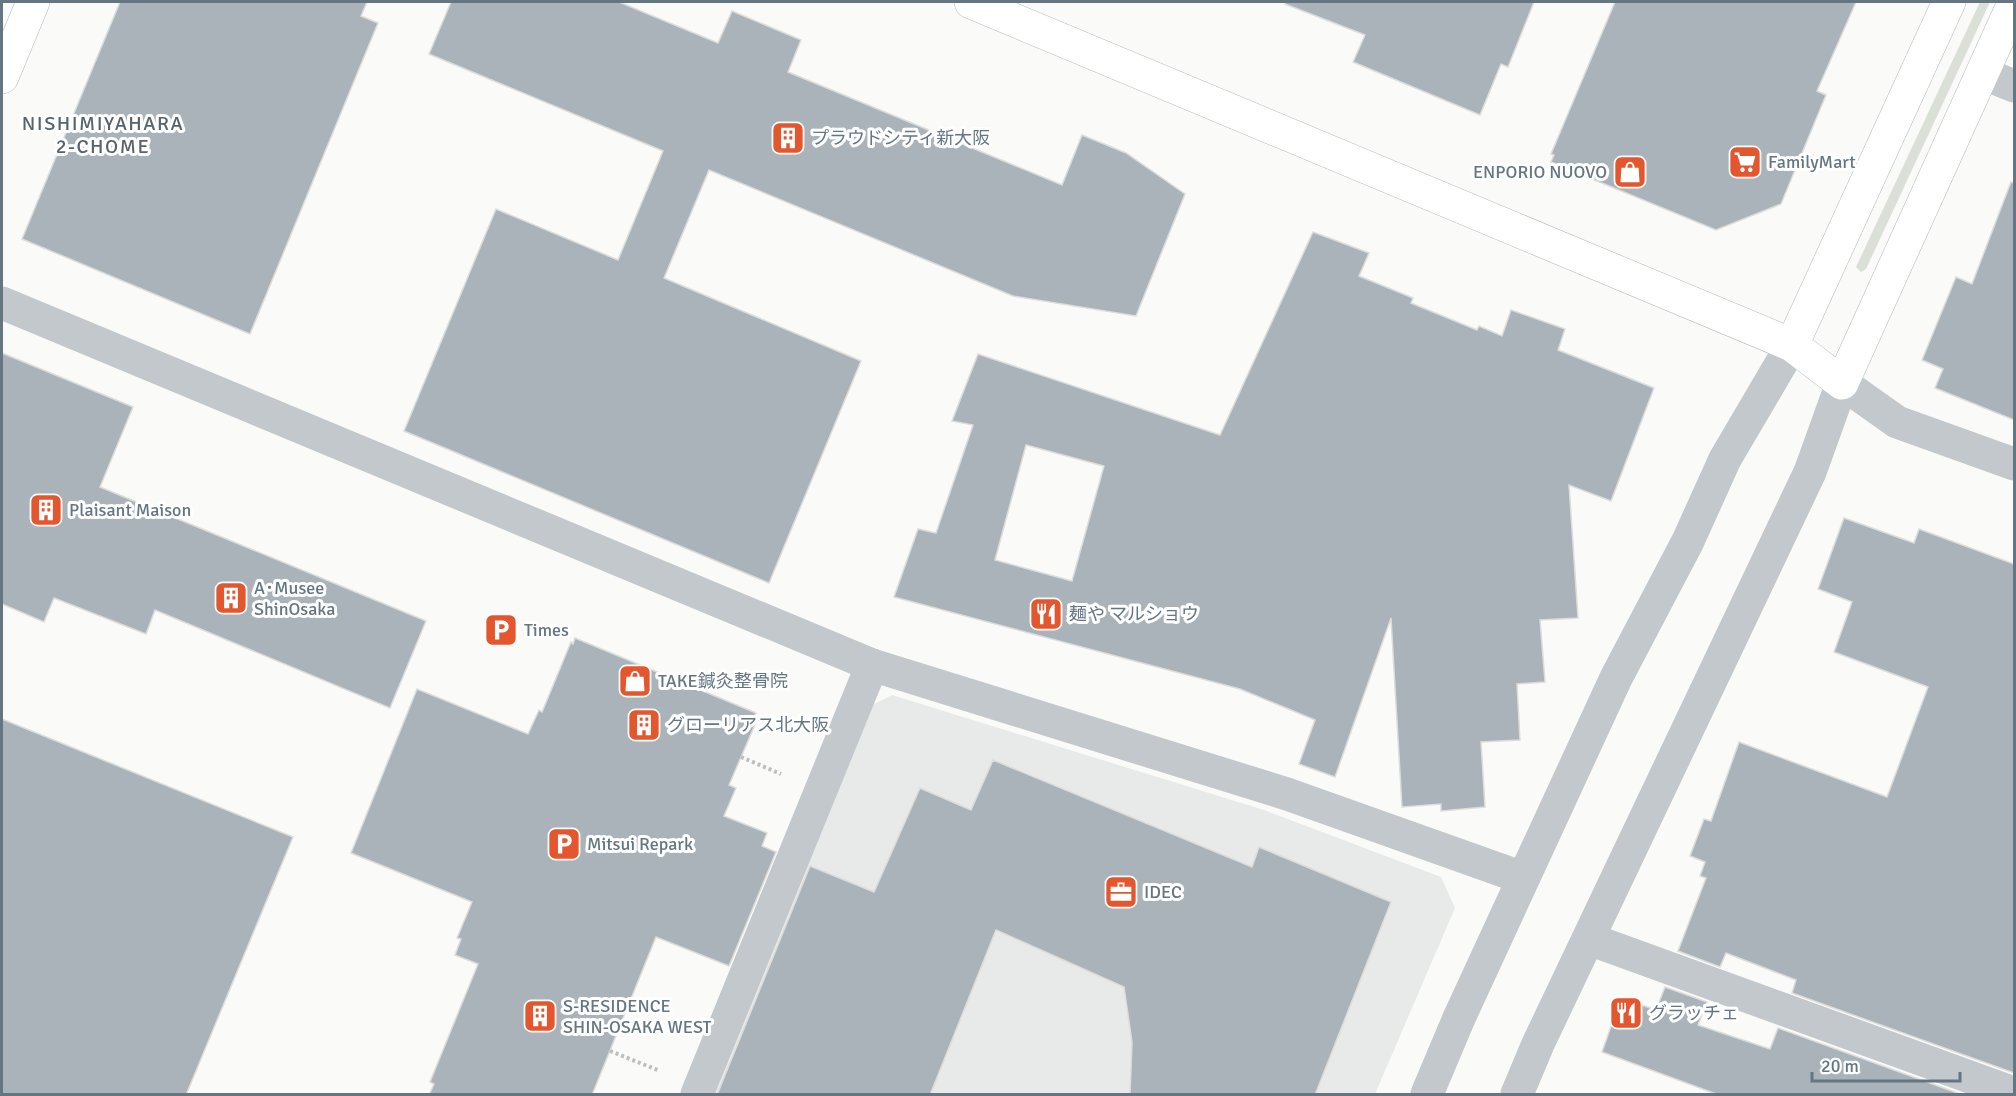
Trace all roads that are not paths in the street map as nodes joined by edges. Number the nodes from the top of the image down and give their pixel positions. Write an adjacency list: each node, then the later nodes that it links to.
1 (33, 2): 6 (street)
2 (970, 2): 9 (street)
3 (1949, 2): 9 (street)
4 (2014, 3): 5 (street)
5 (1982, 73): 7 (street); 10 (street)
6 (2, 77)
7 (2014, 86)
8 (2, 303): 12 (street)
9 (1792, 345): 10 (street); 13 (street)
10 (1842, 383): 11 (street); 14 (street)
11 (2014, 464)
12 (872, 665): 13 (street); 15 (street)
13 (1523, 878): 17 (street)
14 (1589, 939): 16 (street); 18 (street)
15 (698, 1091)
16 (2014, 1093)
17 (1427, 1095)
18 (1517, 1095)

